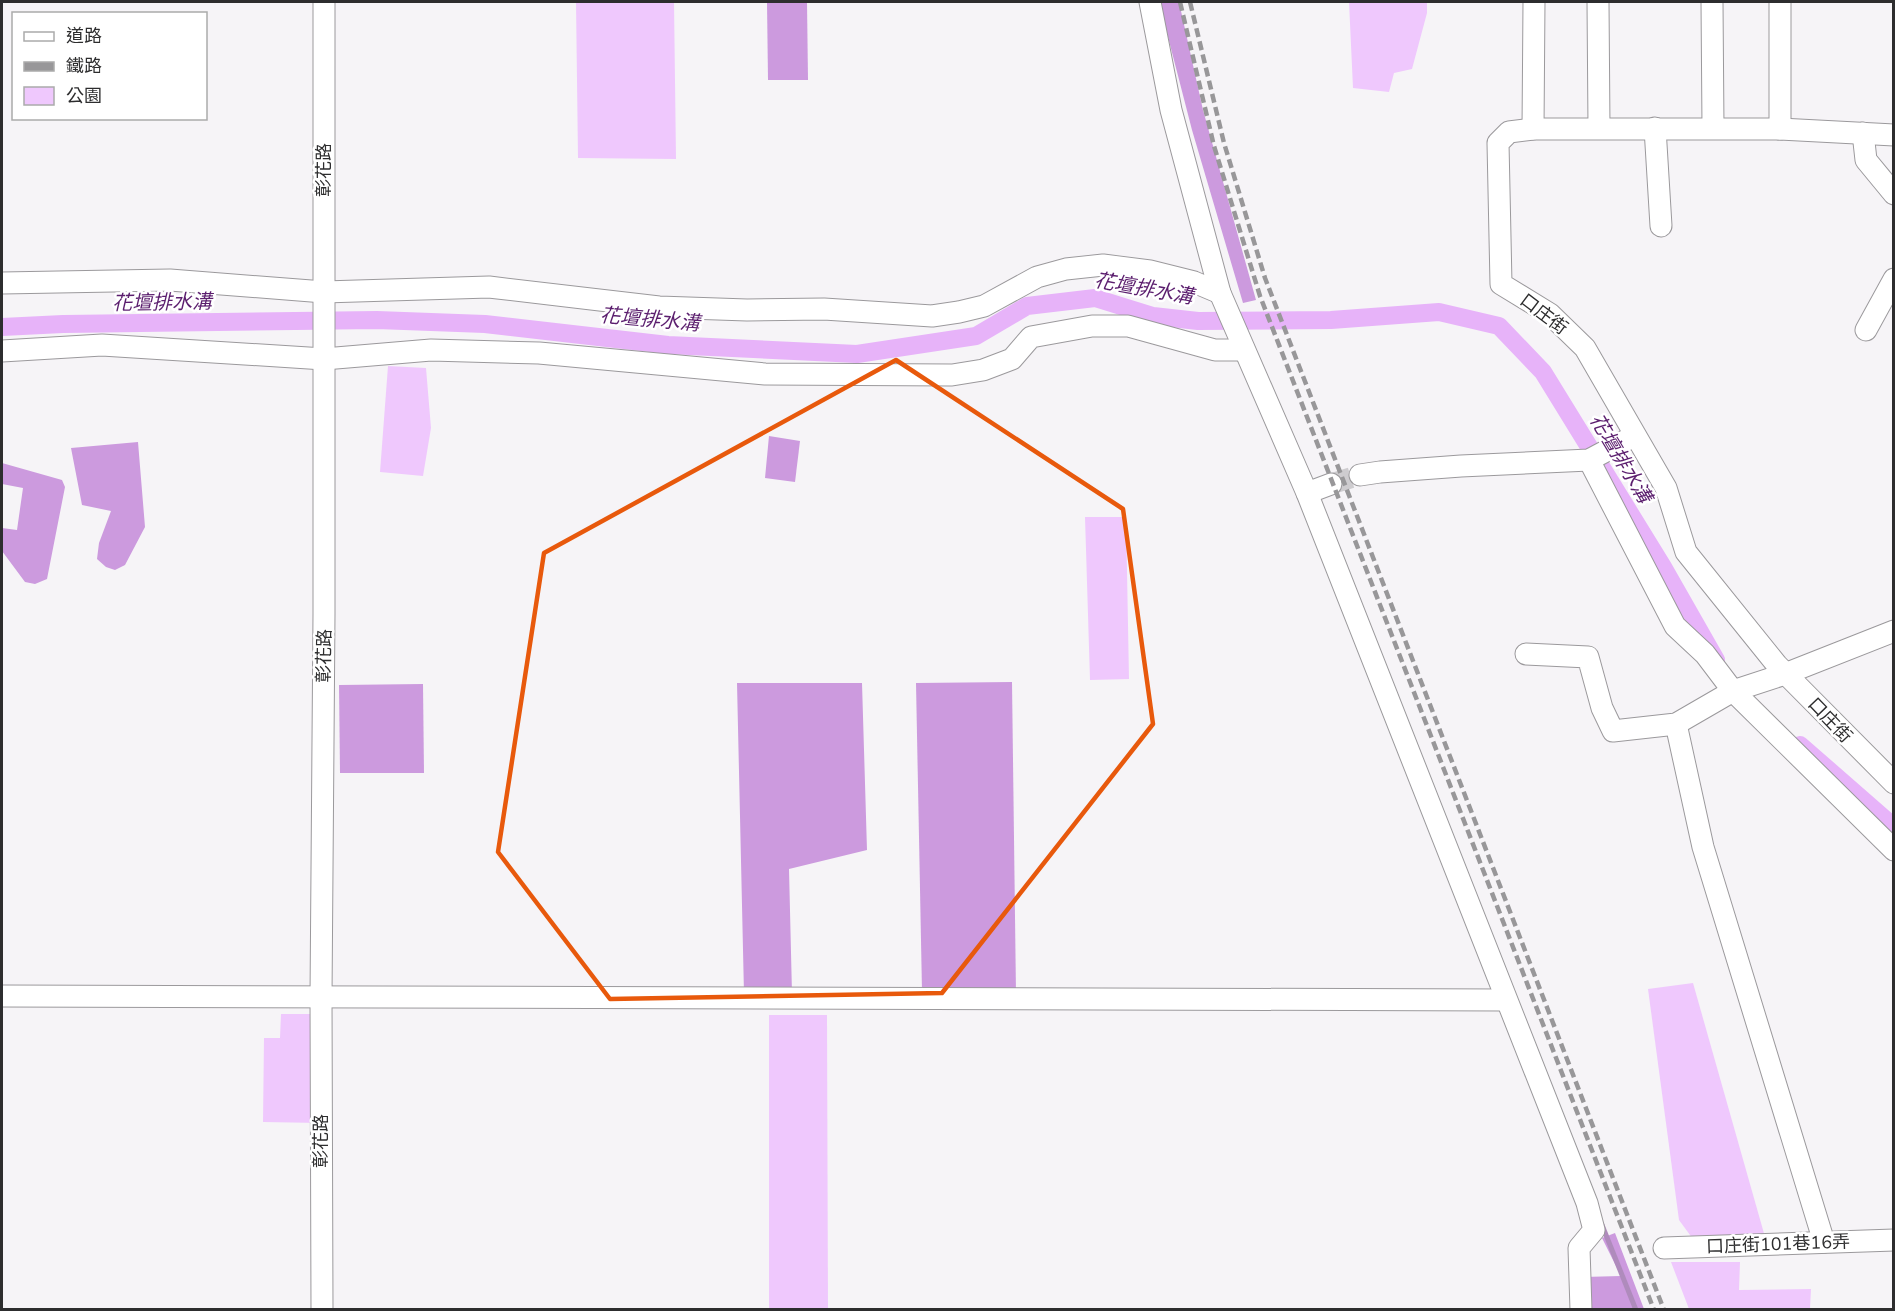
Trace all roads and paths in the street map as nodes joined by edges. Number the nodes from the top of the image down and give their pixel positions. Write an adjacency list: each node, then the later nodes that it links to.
1 (324, 2): 19 (street, 彰花路)
2 (1150, 2): 18 (street)
3 (1534, 2): 10 (street)
4 (1598, 2): 7 (street)
5 (1712, 2): 9 (street)
6 (1780, 2): 11 (street)
7 (1599, 128): 8 (street, 口庄街); 10 (street, 口庄街)
8 (1655, 128): 9 (street, 口庄街); 15 (street)
9 (1713, 128): 11 (street, 口庄街)
10 (1533, 129): 24 (street, 口庄街)
11 (1780, 129): 12 (street, 口庄街)
12 (1863, 133): 13 (street, 口庄街); 14 (street)
13 (1893, 135)
14 (1893, 194)
15 (1661, 226)
16 (1893, 279): 20 (street)
17 (2, 283): 19 (street)
18 (1222, 297): 19 (street); 21 (street)
19 (324, 298): 22 (street, 彰花路)
20 (1866, 330)
21 (1241, 344): 22 (street); 28 (street)
22 (324, 349): 23 (street); 37 (street, 彰花路)
23 (2, 351)
24 (1630, 438): 25 (street); 31 (street, 口庄街)
25 (1592, 458): 26 (street); 32 (street)
26 (1360, 475)
27 (1331, 483): 28 (street)
28 (1307, 493): 38 (street)
29 (1893, 632): 31 (street)
30 (1526, 654): 33 (street)
31 (1785, 674): 32 (street); 34 (street, 口庄街)
32 (1733, 691): 33 (street); 35 (street)
33 (1676, 724): 40 (street)
34 (1893, 783)
35 (1893, 850)
36 (2, 996): 37 (street)
37 (321, 997): 38 (street); 42 (street, 彰花路)
38 (1506, 1000): 43 (street)
39 (1893, 1240): 40 (street, 口庄街101巷16弄)
40 (1824, 1242): 41 (street, 口庄街101巷16弄)
41 (1664, 1248)
42 (322, 1310)
43 (1581, 1310)

